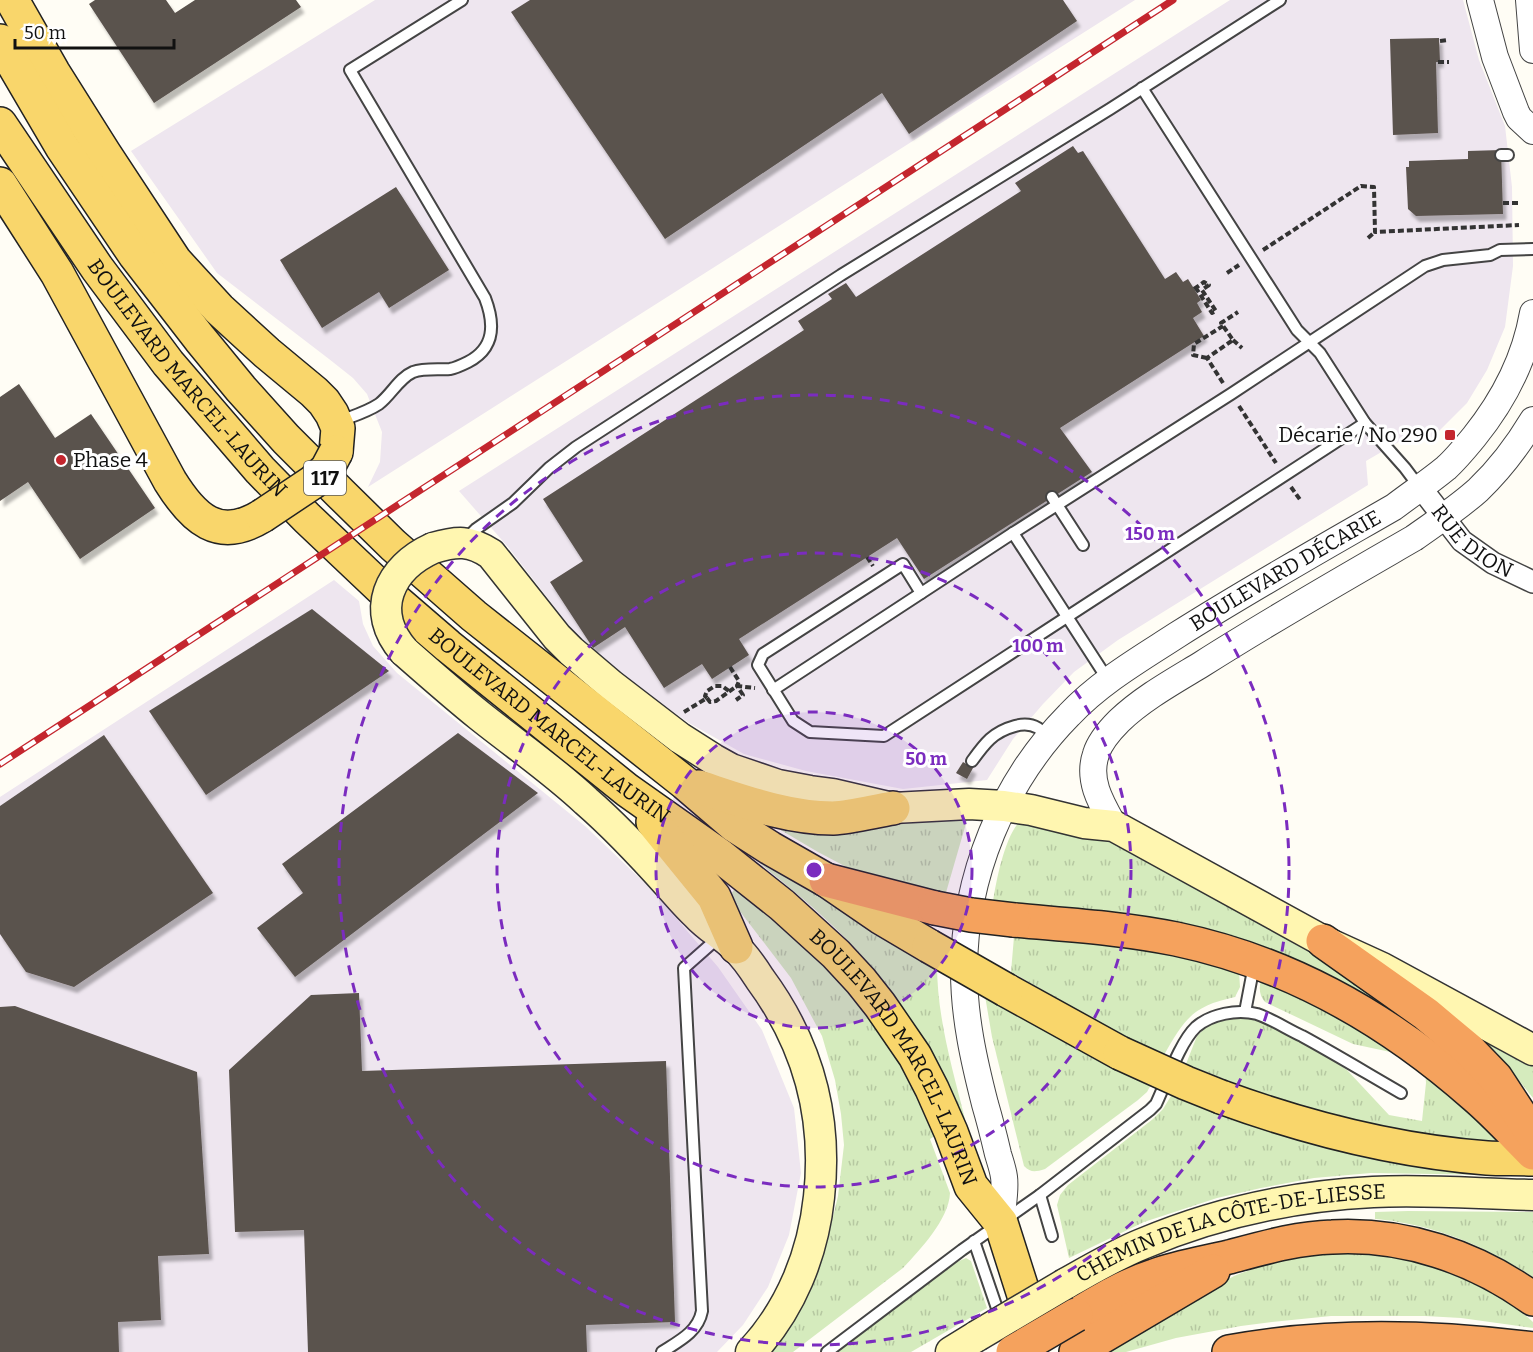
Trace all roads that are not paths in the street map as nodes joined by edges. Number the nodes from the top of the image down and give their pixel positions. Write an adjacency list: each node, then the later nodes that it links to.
1 (12, 0): 17 (main road)
2 (462, 0): 17 (lane)
3 (1280, 0): 8 (lane)
4 (1480, 0): 10 (street)
5 (1529, 0): 7 (street)
6 (0, 41): 31 (main road, BOULEVARD MARCEL-LAURIN / 117)
7 (1533, 50)
8 (1142, 88): 14 (lane); 22 (lane)
9 (0, 124): 32 (main road, BOULEVARD MARCEL-LAURIN / 117)
10 (1533, 131)
11 (0, 184): 17 (main road, bridge)
12 (1533, 249): 14 (lane)
13 (1533, 313): 18 (street, BOULEVARD DÉCARIE)
14 (1309, 342): 16 (lane); 19 (lane)
15 (1533, 420): 20 (street, BOULEVARD DÉCARIE)
16 (1365, 423): 18 (lane); 26 (lane)
17 (336, 437)
18 (1420, 488): 20 (street, RUE DION); 27 (street, BOULEVARD DÉCARIE)
19 (1054, 501): 21 (lane); 23 (lane)
20 (1443, 518): 24 (street, RUE DION); 35 (street, BOULEVARD DÉCARIE)
21 (1012, 533): 25 (lane); 26 (lane)
22 (468, 543): 34 (main road); 37 (main road, bridge)
23 (1083, 545)
24 (1533, 582)
25 (921, 593): 28 (lane); 28 (lane)
26 (1067, 616): 27 (lane); 28 (lane)
27 (1108, 681): 29 (street, BOULEVARD DÉCARIE)
28 (773, 690)
29 (1048, 737): 30 (lane); 33 (street, BOULEVARD DÉCARIE)
30 (972, 761)
31 (685, 783): 34 (main road); 36 (main road, BOULEVARD MARCEL-LAURIN)
32 (627, 790): 37 (main road); 48 (main road, BOULEVARD MARCEL-LAURIN)
33 (1004, 806): 34 (main road); 35 (main road); 48 (street, BOULEVARD DÉCARIE)
34 (893, 808)
35 (1114, 826): 38 (main road)
36 (826, 880): 39 (highway, bridge); 45 (main road, BOULEVARD MARCEL-LAURIN, bridge)
37 (729, 941): 55 (lane); 56 (main road)
38 (1323, 941): 41 (main road); 43 (highway)
39 (1255, 961): 40 (lane); 44 (highway)
40 (1245, 1012): 42 (lane); 46 (lane)
41 (1533, 1050)
42 (1401, 1093)
43 (1533, 1134)
44 (1533, 1153)
45 (1533, 1159)
46 (1040, 1195): 48 (lane); 49 (lane)
47 (1521, 1195): 53 (main road, CHEMIN DE LA CÔTE-DE-LIESSE, bridge)
48 (1001, 1223): 50 (lane); 59 (main road, BOULEVARD MARCEL-LAURIN)
49 (1052, 1236)
50 (974, 1241): 53 (lane); 57 (lane)
51 (1246, 1252): 52 (highway); 53 (highway, bridge); 60 (highway)
52 (1533, 1299)
53 (1003, 1342): 58 (main road, CHEMIN DE LA CÔTE-DE-LIESSE)
54 (1533, 1349): 61 (highway)
55 (662, 1352)
56 (751, 1352)
57 (827, 1352)
58 (951, 1352)
59 (1042, 1352)
60 (1076, 1352)
61 (1229, 1352)

